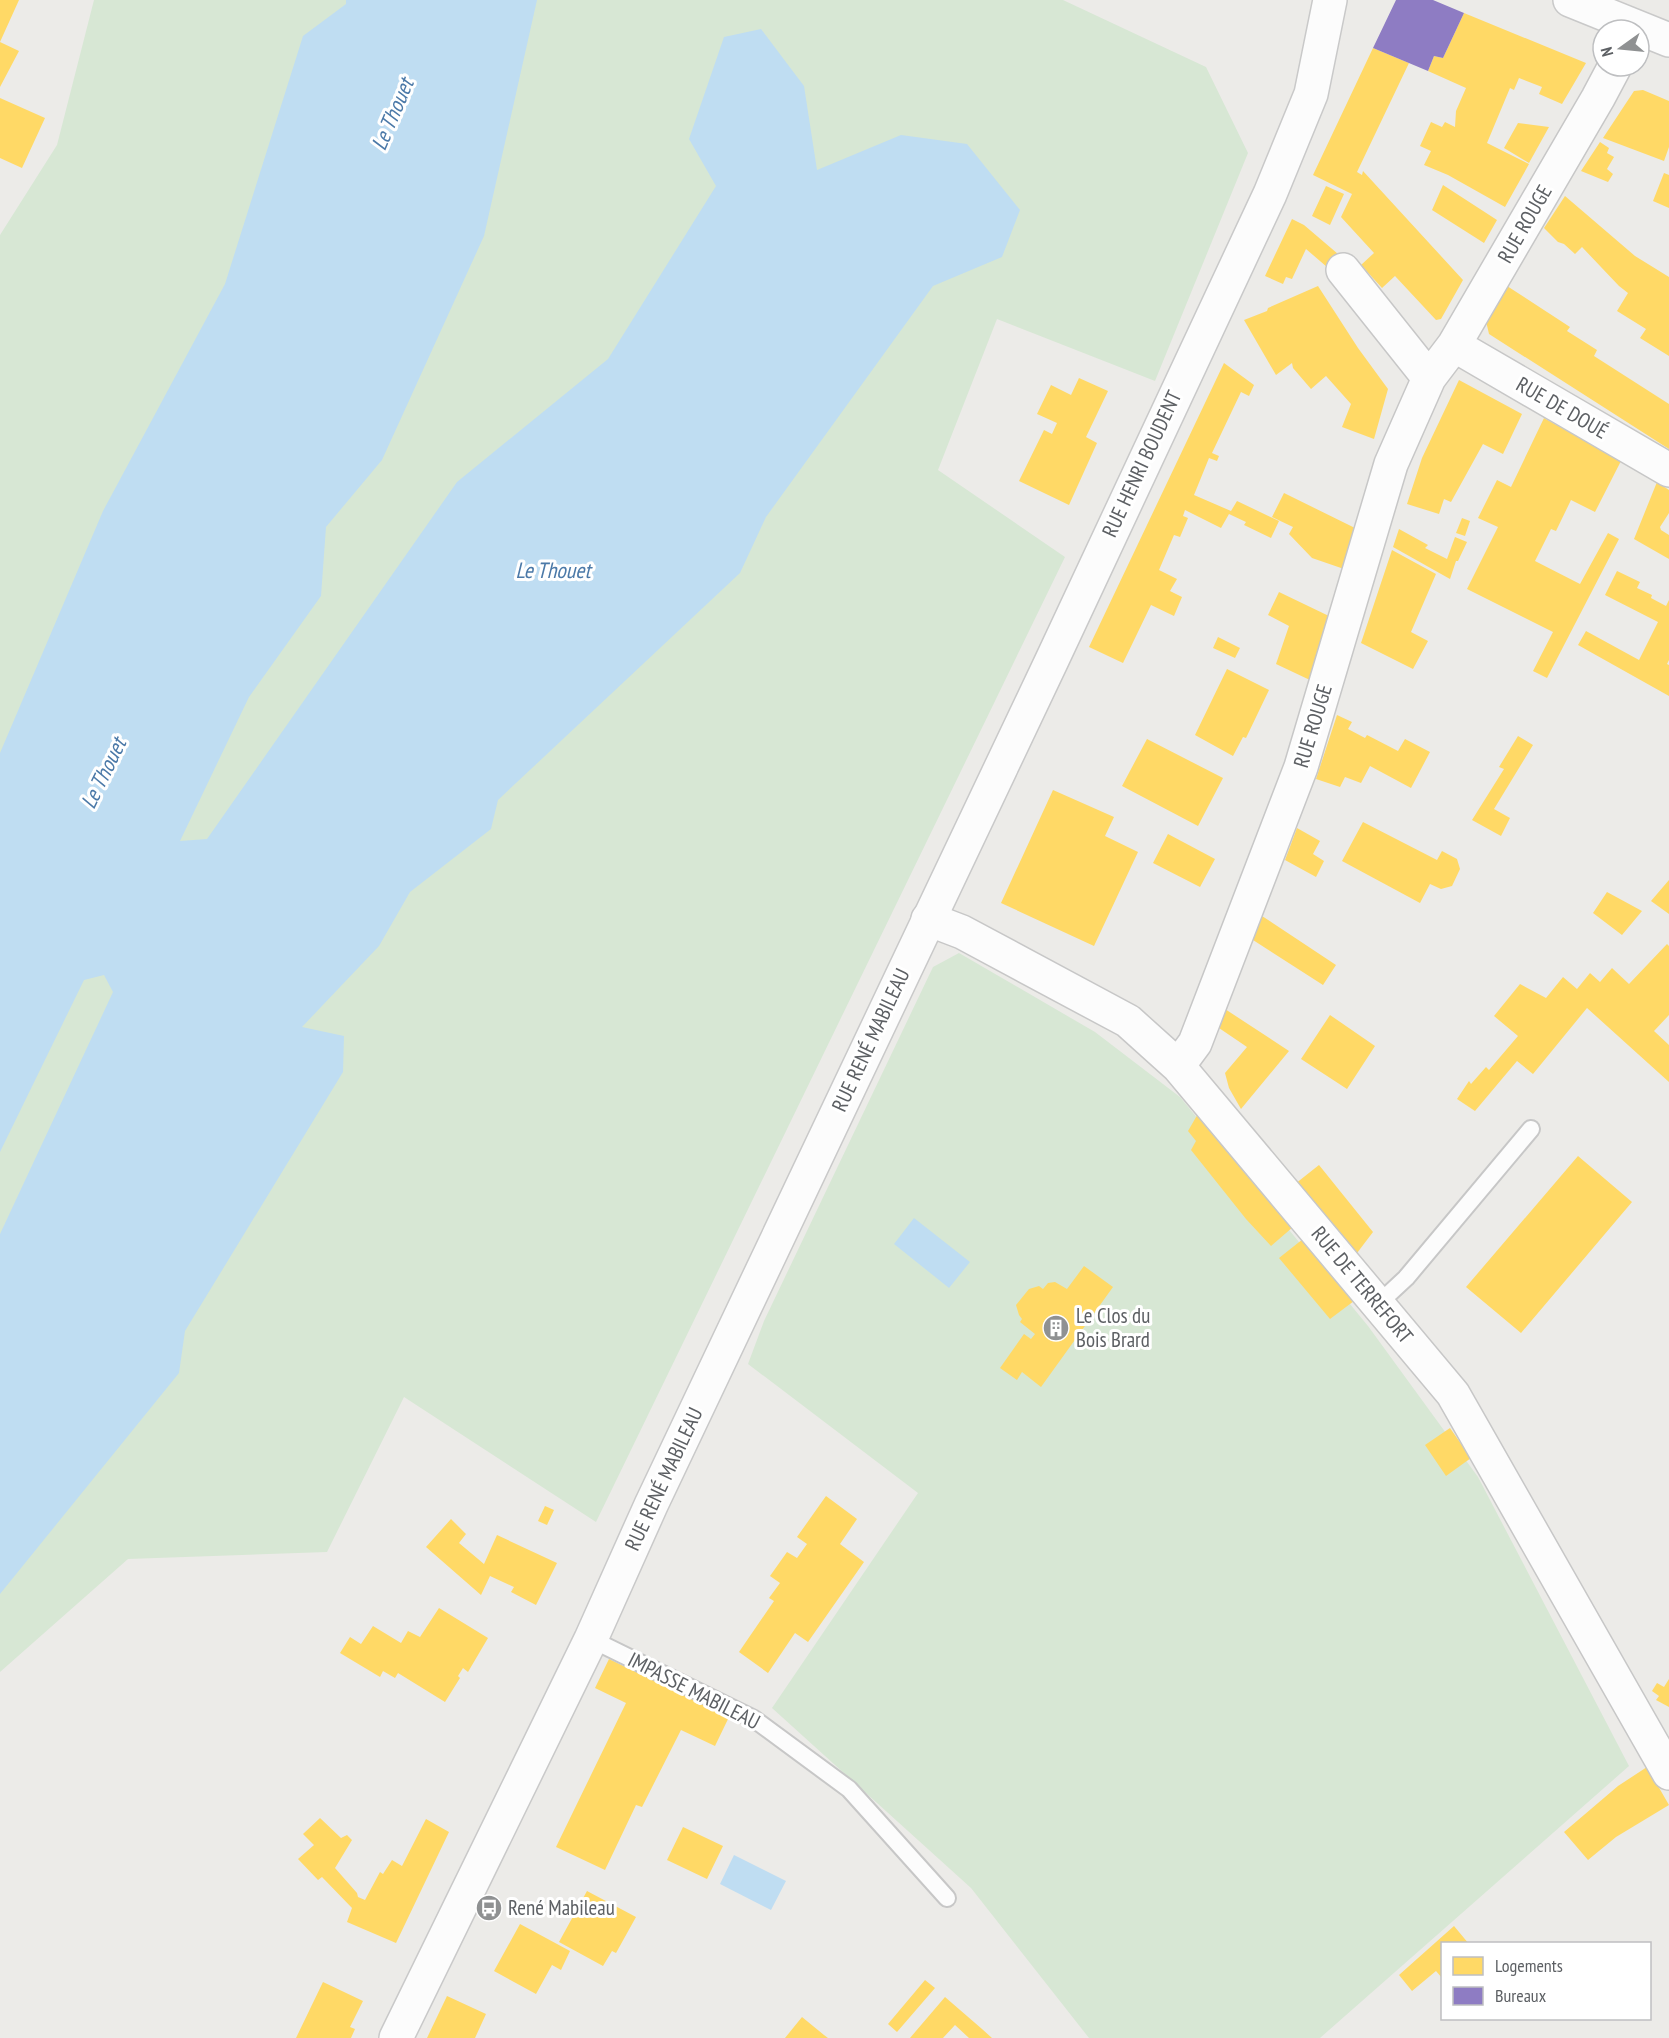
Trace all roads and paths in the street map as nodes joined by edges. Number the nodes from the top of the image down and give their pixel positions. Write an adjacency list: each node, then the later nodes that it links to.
1 (1330, 0): 11 (street, RUE HENRI BOUDENT)
2 (1570, 0): 3 (street)
3 (1612, 18)
4 (1651, 33): 5 (street)
5 (1669, 40)
6 (1609, 78): 8 (street, RUE ROUGE)
7 (1343, 270): 9 (street)
8 (1454, 345): 9 (street, RUE ROUGE); 10 (street, RUE DE DOUÉ)
9 (1429, 378): 12 (street, RUE ROUGE)
10 (1669, 470)
11 (928, 919): 12 (street, RUE DE TERREFORT); 15 (street, RUE RENÉ MABILEAU)
12 (1178, 1066): 14 (street, RUE DE TERREFORT)
13 (1530, 1128): 14 (lane)
14 (1378, 1304): 16 (street, RUE DE TERREFORT)
15 (591, 1639): 17 (lane, IMPASSE MABILEAU); 18 (street, RUE RENÉ MABILEAU)
16 (1668, 1767)
17 (947, 1898)
18 (396, 2038)

